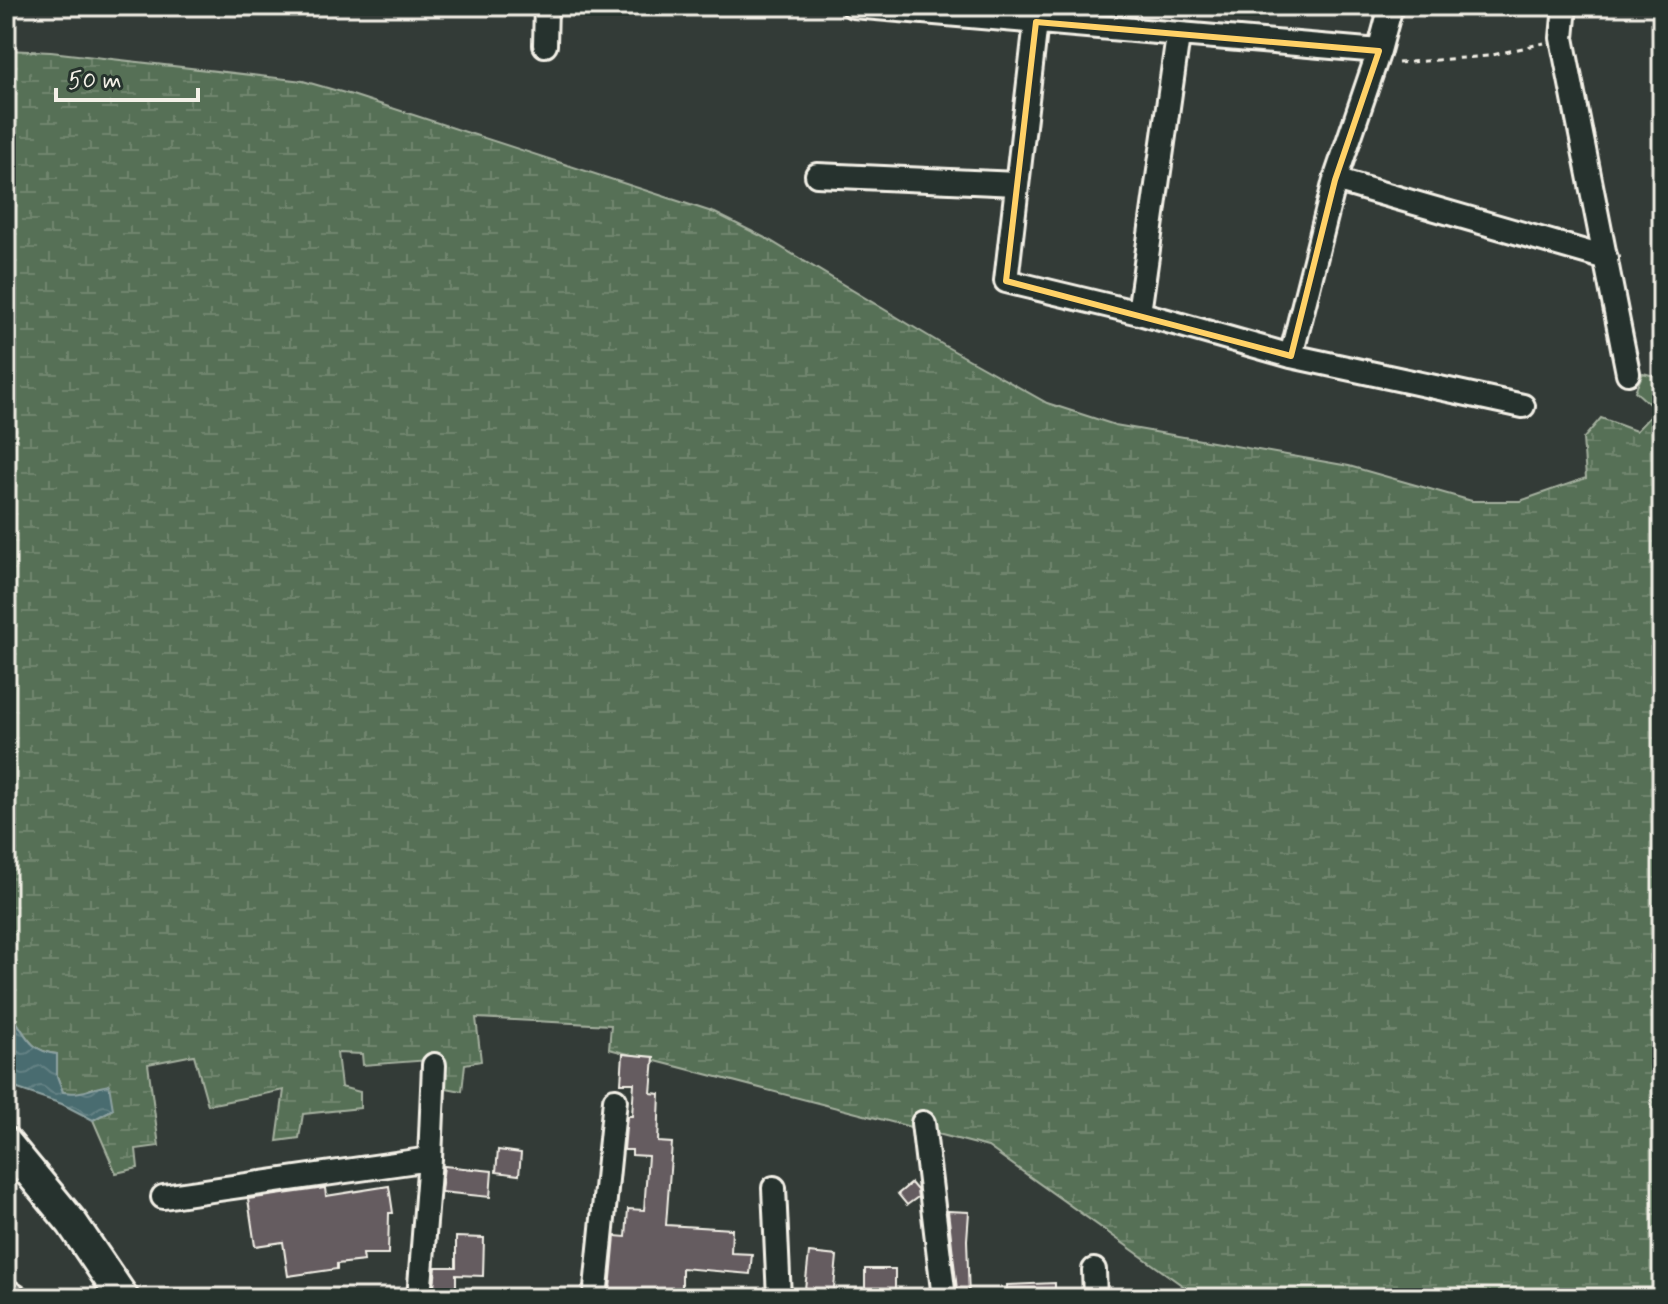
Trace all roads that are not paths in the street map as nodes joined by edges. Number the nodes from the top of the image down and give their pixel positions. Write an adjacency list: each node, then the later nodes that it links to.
1 (546, 6): 7 (street)
2 (853, 6): 5 (street)
3 (1391, 6): 8 (street)
4 (1565, 6): 12 (street)
5 (1036, 22): 6 (street); 11 (street)
6 (1178, 36): 8 (street); 13 (street)
7 (545, 45)
8 (1377, 58): 10 (street)
9 (817, 175): 11 (street)
10 (1335, 180): 12 (street); 14 (street)
11 (1017, 184): 13 (street)
12 (1606, 258): 15 (street)
13 (1139, 313): 14 (street)
14 (1291, 356): 16 (street)
15 (1628, 373)
16 (1523, 406)
17 (434, 1065): 21 (street)
18 (615, 1100): 29 (street)
19 (923, 1123): 31 (street)
20 (6, 1143): 27 (main road)
21 (430, 1159): 23 (street); 28 (street)
22 (774, 1188): 30 (street)
23 (163, 1197)
24 (1094, 1270): 32 (street)
25 (6, 1290): 26 (street)
26 (18, 1298)
27 (123, 1298)
28 (419, 1298)
29 (595, 1298)
30 (779, 1298)
31 (944, 1298)
32 (1095, 1298)

